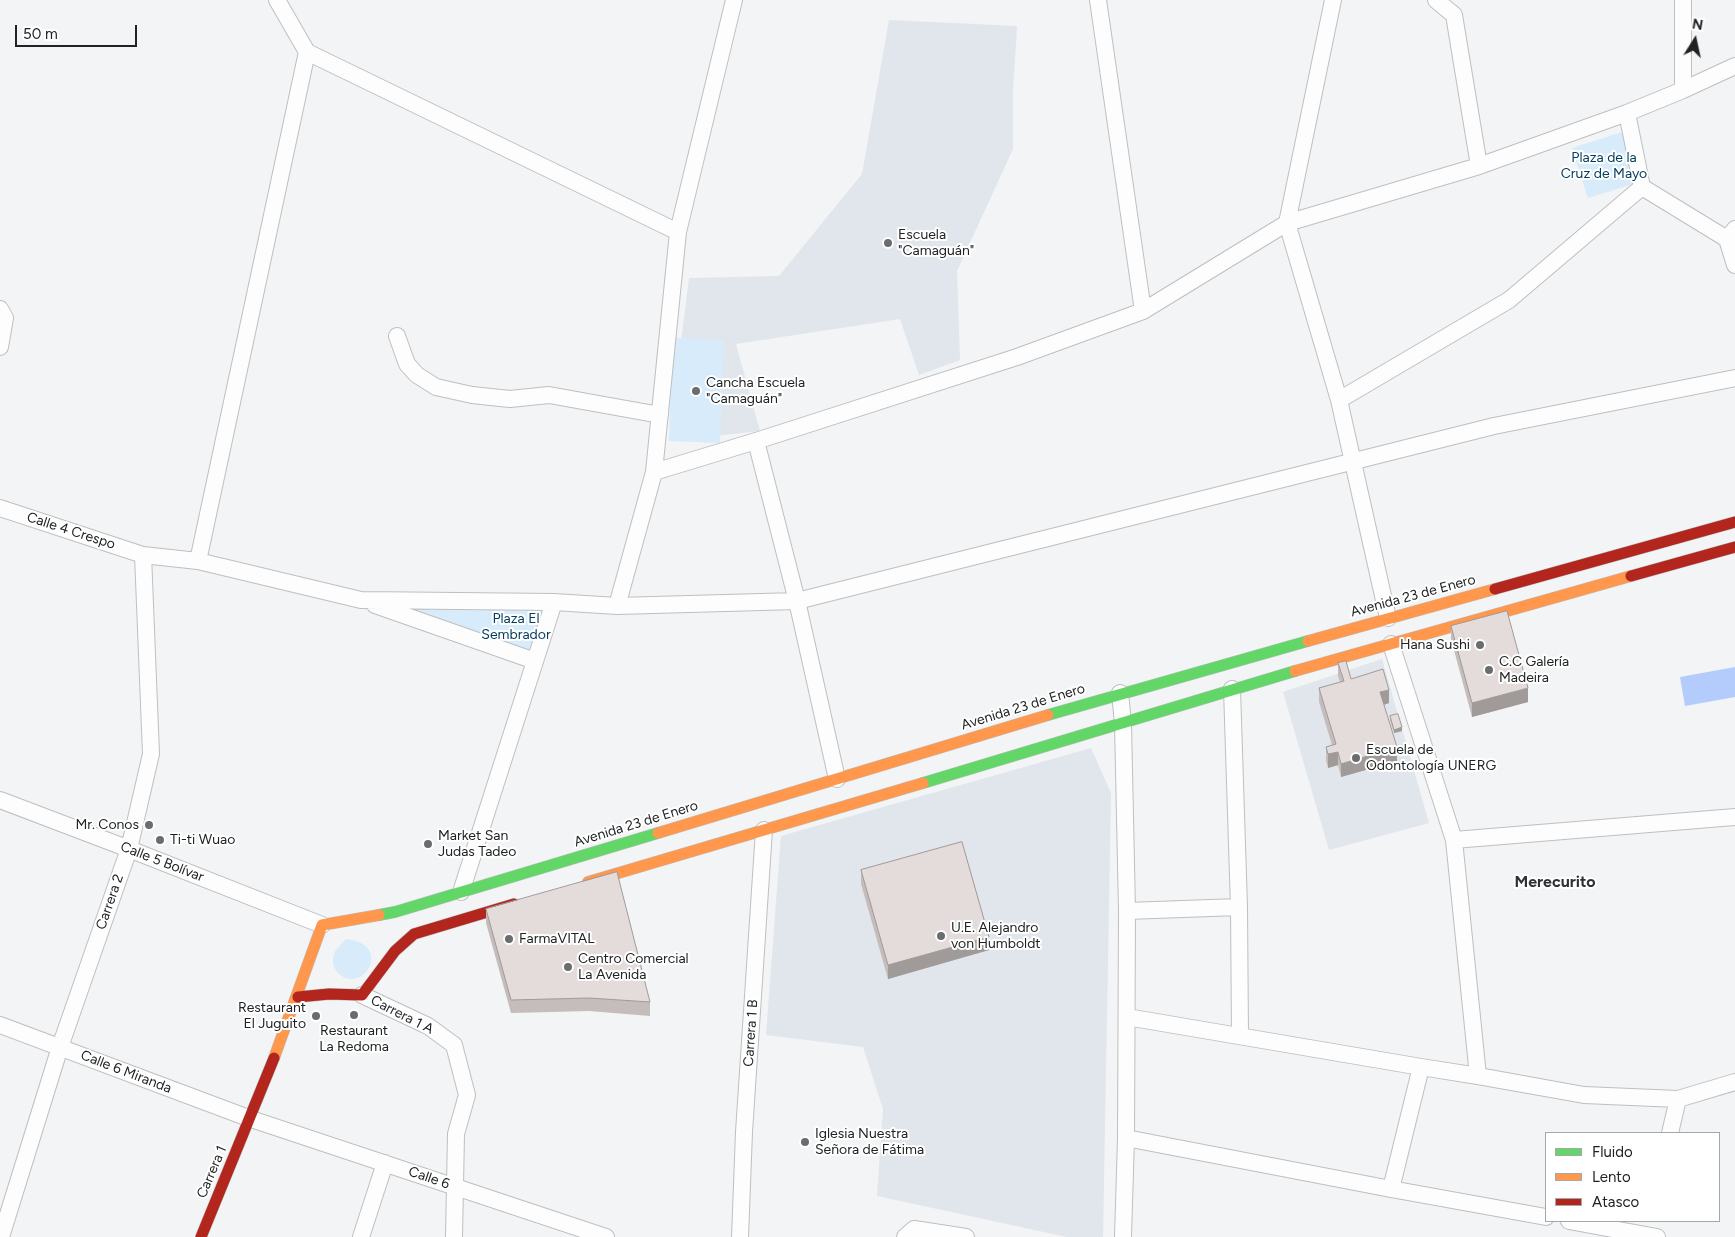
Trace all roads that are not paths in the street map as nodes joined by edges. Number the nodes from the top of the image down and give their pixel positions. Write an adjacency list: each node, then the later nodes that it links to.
1 (277, 0): 7 (street)
2 (734, 0): 14 (street)
3 (1098, 0): 18 (street)
4 (1332, 0): 13 (street)
5 (1436, 0): 11 (street)
6 (1683, 0): 9 (street)
7 (307, 52): 14 (street); 31 (street)
8 (1735, 66): 9 (street)
9 (1683, 90): 10 (street)
10 (1627, 113): 11 (street); 12 (street)
11 (1479, 166): 13 (street)
12 (1642, 187): 15 (street); 22 (street)
13 (1287, 223): 18 (street); 22 (street)
14 (678, 232): 23 (street)
15 (1731, 234): 16 (street)
16 (1735, 265)
17 (0, 309): 20 (street)
18 (1143, 311): 24 (street)
19 (397, 336): 23 (street)
20 (0, 347)
21 (1735, 378): 25 (street)
22 (1339, 400): 25 (street)
23 (660, 416): 26 (street)
24 (756, 442): 26 (street); 33 (street)
25 (1353, 462): 33 (street); 36 (street)
26 (654, 472): 35 (street)
27 (0, 508): 30 (street, Calle 4 Crespo)
28 (1735, 522): 36 (main road, Avenida 23 de Enero)
29 (1735, 547): 37 (main road)
30 (143, 555): 31 (street, Calle 4 Crespo); 47 (street, Carrera 2)
31 (198, 561): 32 (street, Calle 4 Crespo)
32 (361, 600): 34 (street); 38 (street)
33 (797, 601): 35 (street); 42 (street)
34 (554, 602): 35 (street); 38 (street)
35 (617, 606)
36 (1388, 618): 40 (main road, Avenida 23 de Enero)
37 (1390, 644): 39 (main road); 46 (street)
38 (535, 661): 49 (street)
39 (1232, 689): 41 (main road); 51 (street)
40 (1120, 693): 41 (street); 42 (main road, Avenida 23 de Enero)
41 (1123, 723): 45 (main road); 52 (street)
42 (837, 779): 49 (main road, Avenida 23 de Enero)
43 (0, 800): 47 (street, Calle 5 Bolívar)
44 (1735, 817): 46 (street)
45 (764, 830): 48 (main road); 79 (street, Carrera 1 B)
46 (1454, 840): 61 (street)
47 (129, 849): 53 (street, Calle 5 Bolívar); 59 (street, Carrera 2)
48 (575, 886)
49 (461, 892): 53 (main road, Avenida 23 de Enero)
50 (528, 900): 54 (main road)
51 (1239, 908): 52 (street); 58 (street)
52 (1127, 910): 56 (street)
53 (322, 925): 55 (main road, Carrera 1)
54 (362, 995): 55 (main road); 68 (street, Carrera 1 A)
55 (298, 997): 64 (main road, Carrera 1)
56 (1127, 1018): 58 (street); 66 (street)
57 (0, 1024): 59 (street, Calle 6 Miranda)
58 (1240, 1036): 60 (street)
59 (60, 1046): 64 (street, Calle 6 Miranda); 74 (street, Carrera 2)
60 (1421, 1068): 61 (street); 69 (street)
61 (1478, 1076): 63 (street)
62 (1735, 1082): 63 (street)
63 (1678, 1099): 65 (street)
64 (251, 1120): 67 (street, Calle 6); 75 (main road, Carrera 1)
65 (1670, 1132)
66 (1126, 1138): 69 (street); 81 (street)
67 (385, 1162): 68 (street, Calle 6); 76 (street)
68 (456, 1188): 77 (street, Carrera 1 A); 78 (street, Calle 6)
69 (1391, 1190): 70 (street)
70 (1545, 1217)
71 (1577, 1222): 72 (street)
72 (1652, 1231)
73 (909, 1233): 80 (street)
74 (1, 1237)
75 (201, 1237)
76 (361, 1237)
77 (454, 1237)
78 (606, 1237)
79 (740, 1237)
80 (966, 1237)
81 (1123, 1237)

